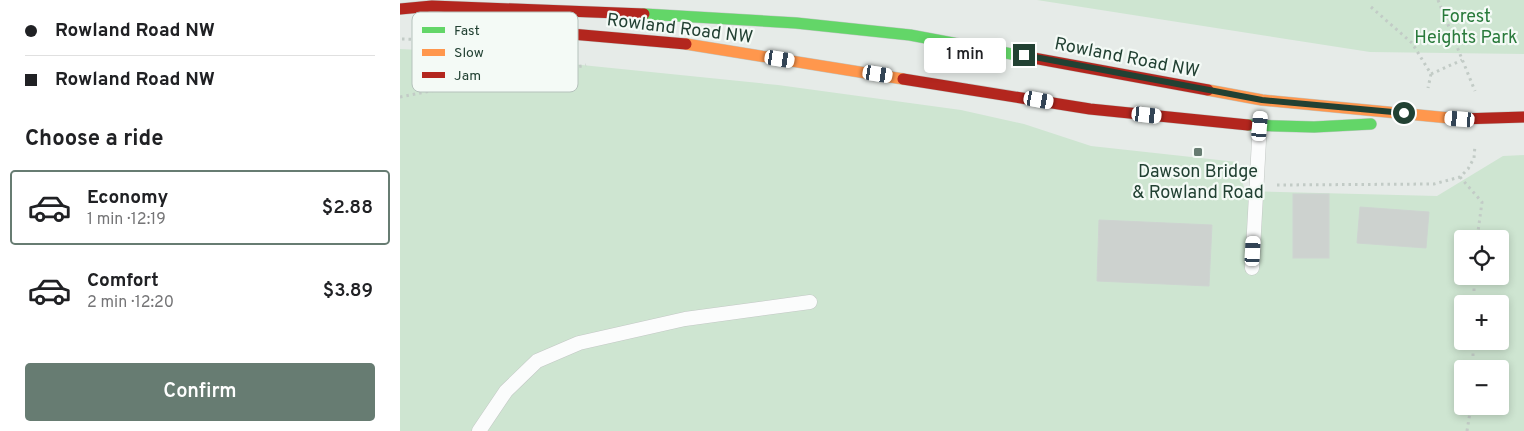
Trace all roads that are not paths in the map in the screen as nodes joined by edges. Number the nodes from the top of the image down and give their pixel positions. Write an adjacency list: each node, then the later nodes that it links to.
1 (400, 9): 3 (main road, Rowland Road NW)
2 (578, 35): 6 (main road, Rowland Road NW)
3 (1262, 100): 5 (main road, Rowland Road NW); 6 (lane)
4 (1524, 117): 5 (main road, Rowland Road NW, bridge)
5 (1460, 119): 6 (main road, Rowland Road NW)
6 (1260, 126): 7 (lane)
7 (1252, 268)
8 (810, 302): 9 (lane)
9 (479, 431)

